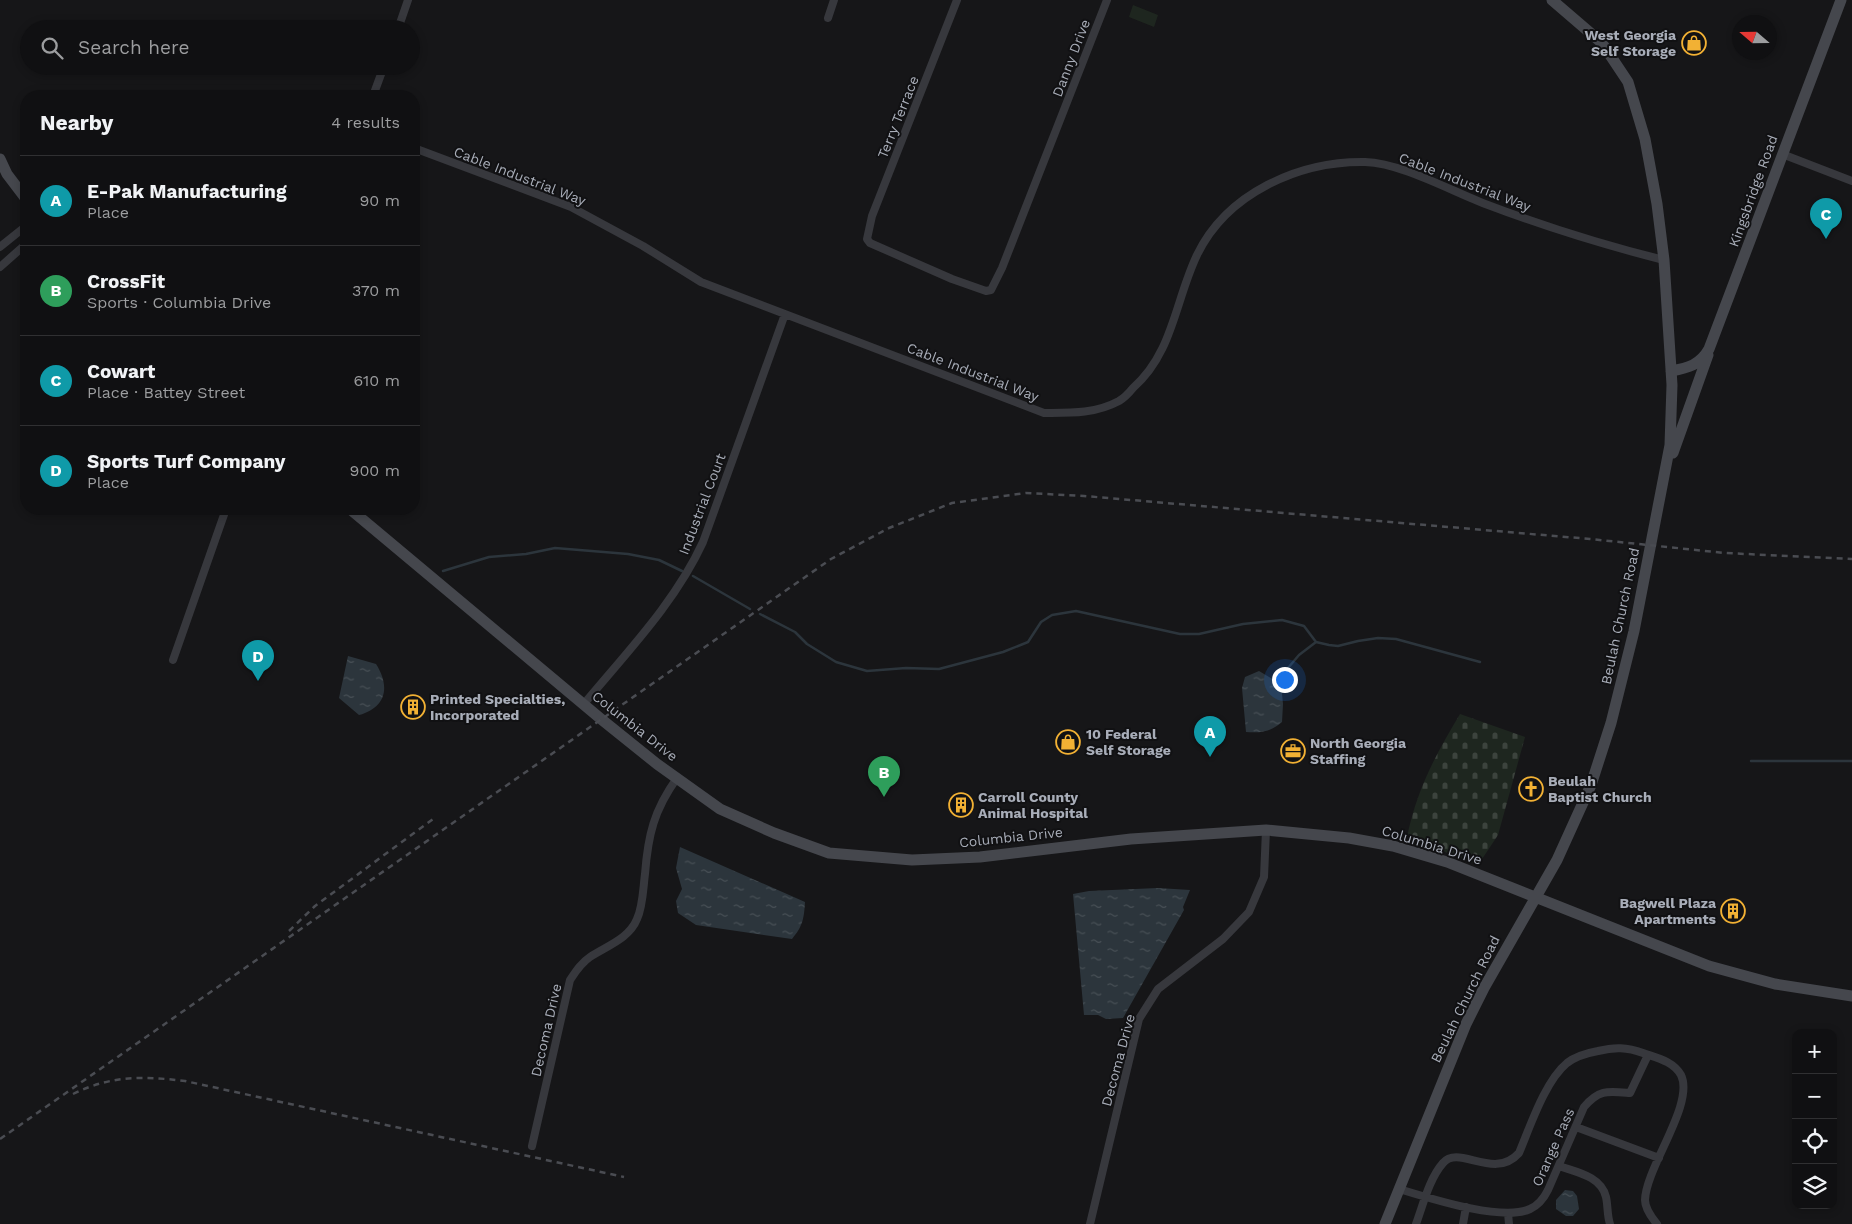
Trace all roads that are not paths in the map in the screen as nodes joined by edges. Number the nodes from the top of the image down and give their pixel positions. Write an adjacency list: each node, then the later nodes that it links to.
1 (408, 0): 8 (street)
2 (834, 0): 7 (street)
3 (957, 0): 17 (street, Terry Terrace)
4 (1107, 0): 17 (street, Danny Drive)
5 (1552, 0): 20 (street, Beulah Church Road)
6 (1841, 0): 12 (street, Kingsbridge Road)
7 (828, 18)
8 (401, 20)
9 (381, 75): 10 (street)
10 (376, 90)
11 (420, 150): 22 (street, Cable Industrial Way)
12 (1782, 154): 14 (street); 23 (street, Kingsbridge Road)
13 (0, 159): 15 (street)
14 (1852, 181)
15 (20, 191)
16 (20, 231): 18 (street)
17 (870, 243)
18 (0, 247)
19 (20, 249): 21 (street)
20 (1664, 260): 22 (street, Cable Industrial Way); 24 (street, Beulah Church Road)
21 (0, 266)
22 (786, 314): 29 (street, Industrial Court)
23 (1709, 349): 24 (street, Kingsbridge Road); 25 (street)
24 (1671, 371): 25 (street, Beulah Church Road)
25 (1666, 473): 32 (street, Beulah Church Road)
26 (224, 515): 28 (street)
27 (357, 515): 29 (street, Columbia Drive)
28 (173, 660)
29 (583, 704): 30 (street, Columbia Drive)
30 (677, 778): 31 (street, Columbia Drive); 36 (street, Decoma Drive)
31 (1266, 830): 32 (street, Columbia Drive); 43 (street, Decoma Drive)
32 (1535, 898): 33 (street, Columbia Drive); 39 (street, Beulah Church Road)
33 (1852, 996)
34 (1648, 1055): 35 (street, Orange Pass); 37 (street); 40 (street)
35 (1576, 1127): 37 (street); 38 (street, Orange Pass)
36 (532, 1146)
37 (1659, 1158): 49 (street)
38 (1559, 1166): 42 (street, Orange Pass); 48 (street)
39 (1399, 1189): 40 (street, Orange Pass); 44 (street, Beulah Church Road)
40 (1427, 1197): 41 (street, Orange Pass); 45 (street)
41 (1466, 1206): 42 (street, Orange Pass); 46 (street)
42 (1508, 1213): 47 (street)
43 (1090, 1224)
44 (1385, 1224)
45 (1416, 1224)
46 (1463, 1224)
47 (1509, 1224)
48 (1610, 1224)
49 (1657, 1224)

